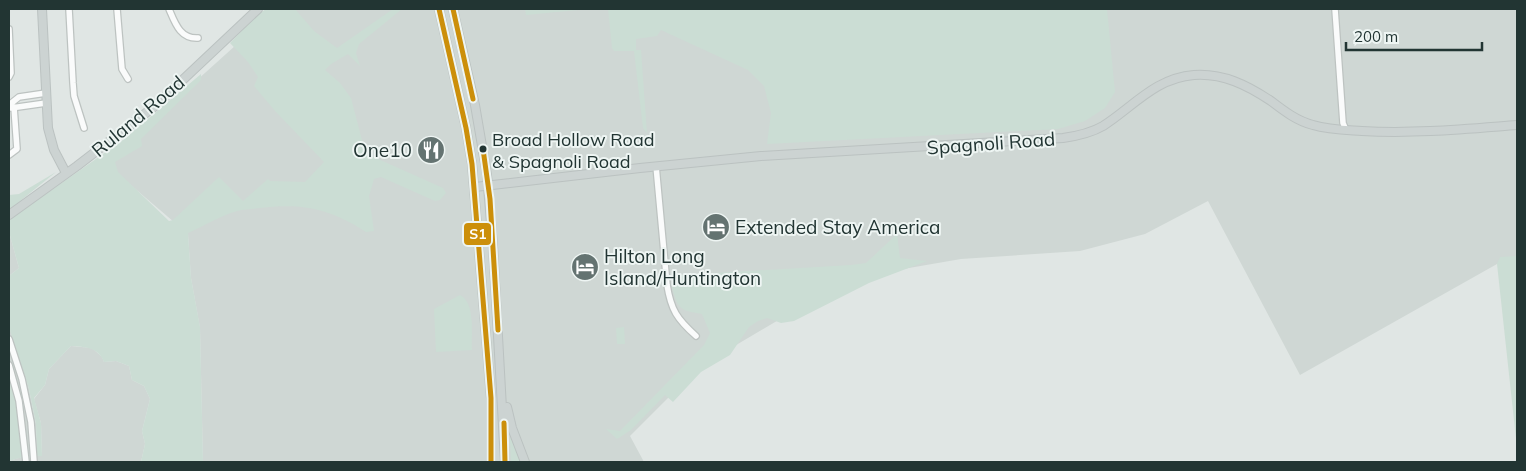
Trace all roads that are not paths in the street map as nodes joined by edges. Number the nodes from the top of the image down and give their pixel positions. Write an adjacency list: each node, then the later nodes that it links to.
1 (42, 9): 13 (main road)
2 (69, 9): 19 (street)
3 (118, 9): 12 (street)
4 (169, 9): 10 (street)
5 (258, 9): 23 (main road, Ruland Road)
6 (439, 9): 25 (main road)
7 (453, 9): 24 (main road)
8 (1336, 9): 20 (street)
9 (9, 29): 11 (street)
10 (198, 38)
11 (9, 77)
12 (128, 79)
13 (46, 93): 14 (street); 15 (main road)
14 (25, 96): 16 (street); 17 (street)
15 (46, 103): 16 (street); 23 (main road)
16 (26, 105): 17 (street)
17 (10, 107): 21 (street)
18 (1517, 125): 20 (main road, Spagnoli Road)
19 (84, 128)
20 (1346, 130): 22 (main road, Spagnoli Road)
21 (9, 155)
22 (656, 166): 24 (main road, Spagnoli Road); 27 (street)
23 (66, 173): 26 (main road, Ruland Road)
24 (488, 186): 25 (main road, Spagnoli Road); 30 (main road)
25 (475, 187): 33 (main road)
26 (9, 215)
27 (696, 336)
28 (9, 339): 32 (street)
29 (9, 364): 31 (street)
30 (502, 381): 34 (main road); 35 (main road)
31 (26, 462)
32 (34, 462)
33 (492, 462)
34 (505, 462)
35 (525, 462)

